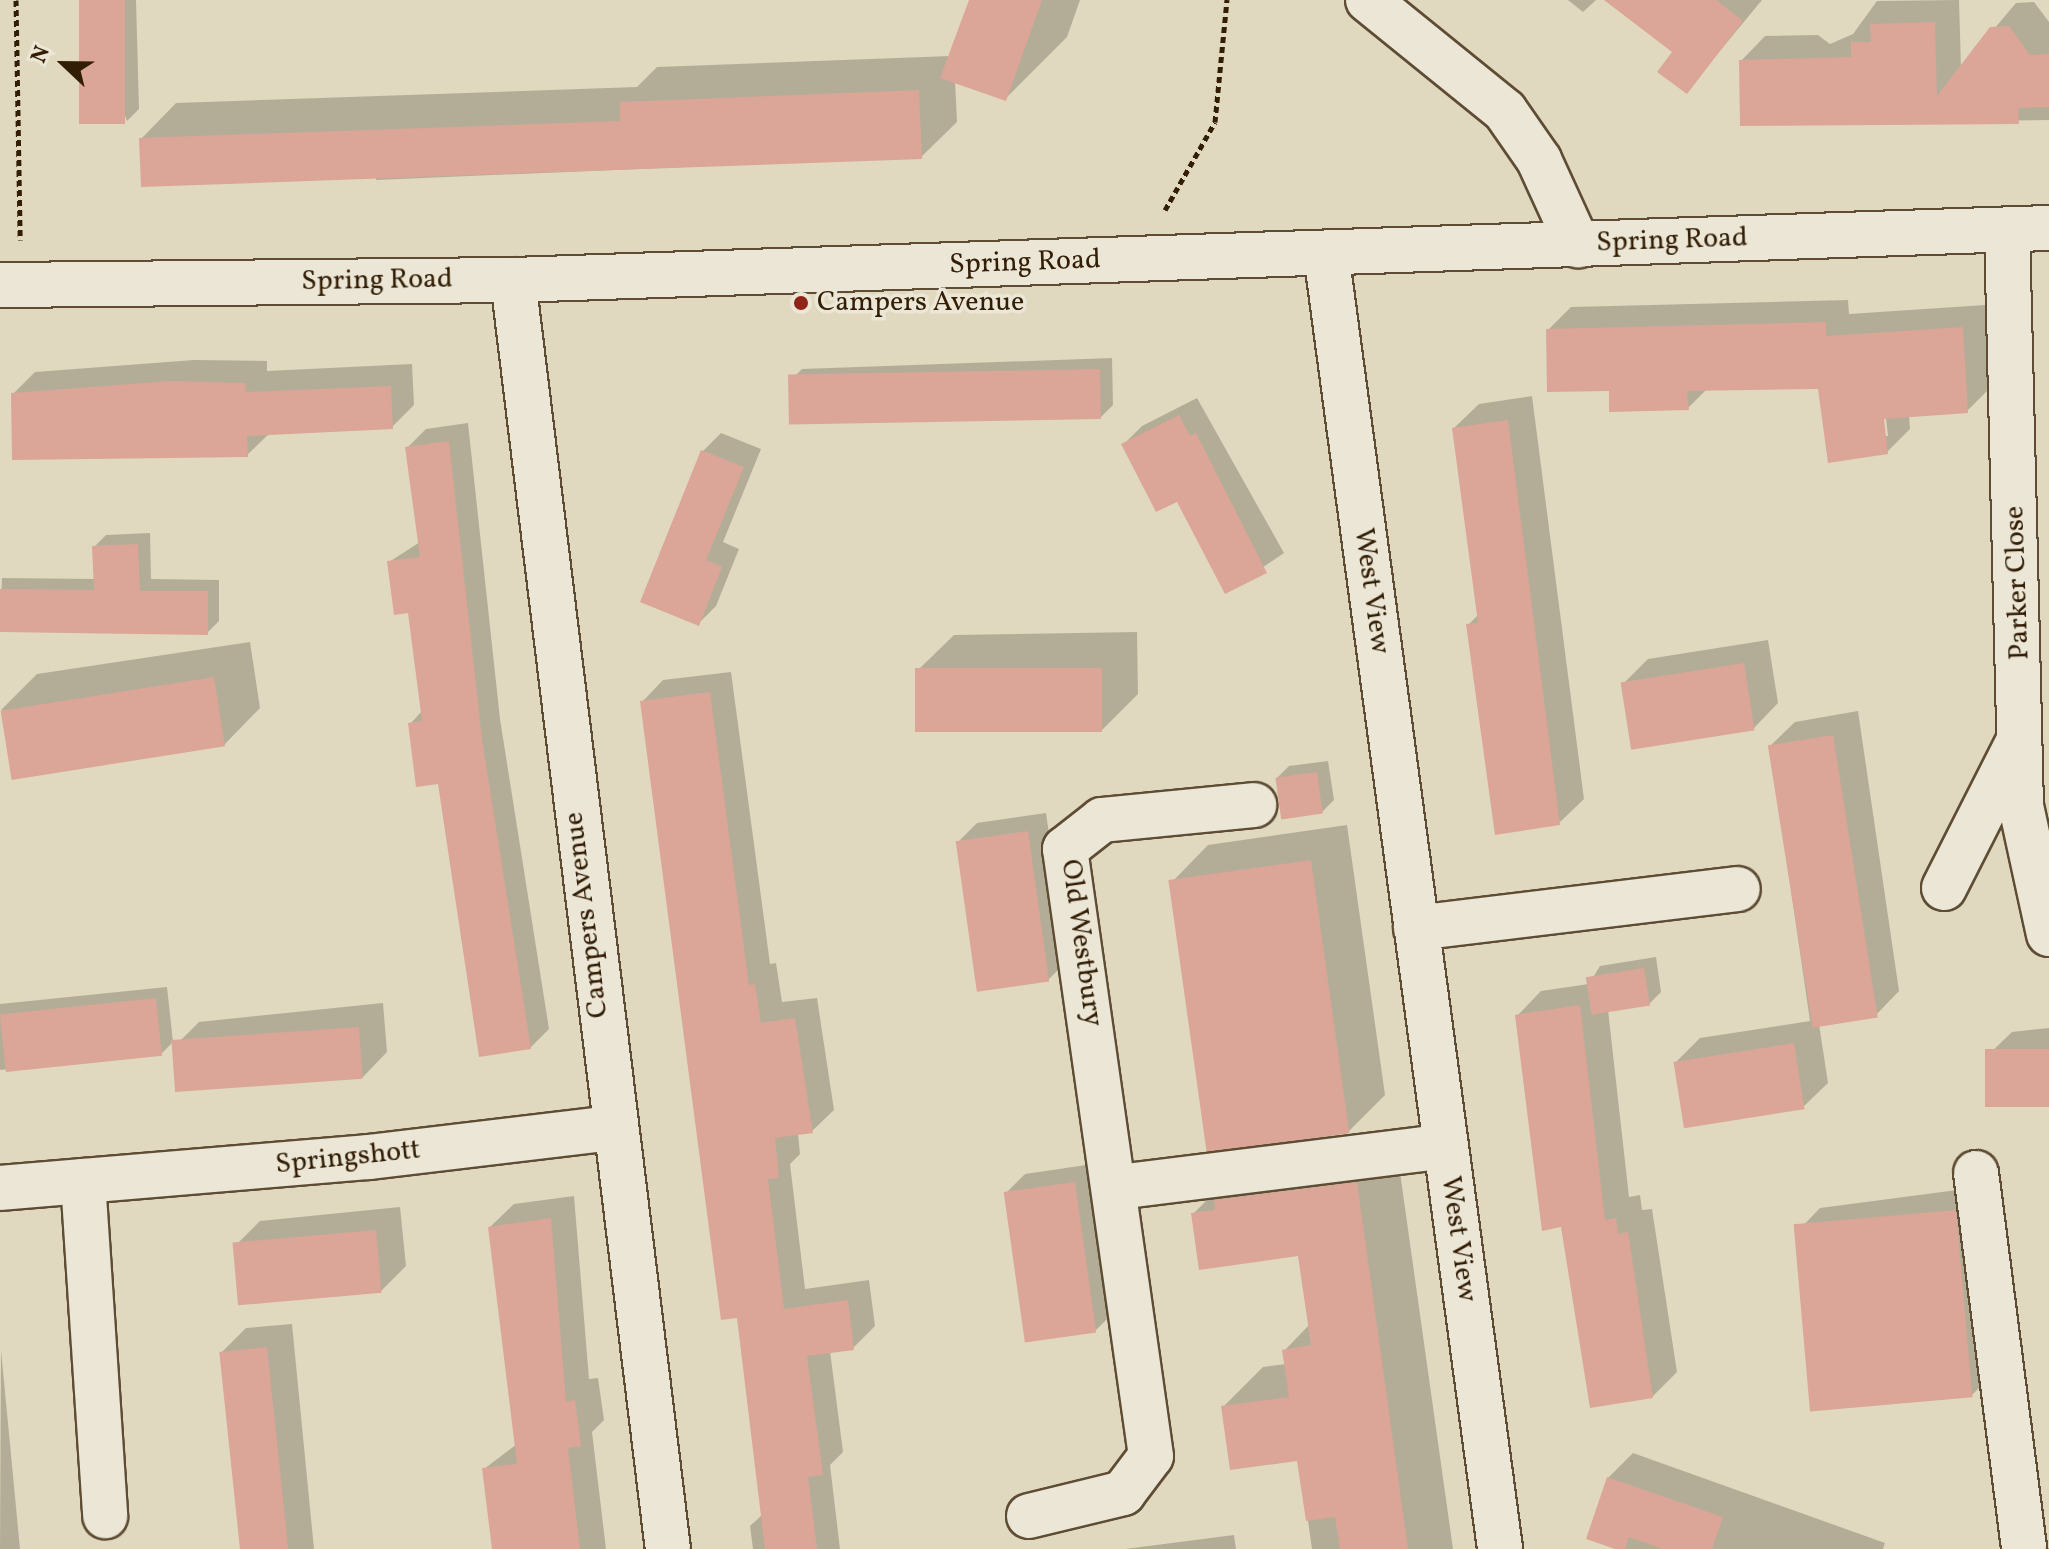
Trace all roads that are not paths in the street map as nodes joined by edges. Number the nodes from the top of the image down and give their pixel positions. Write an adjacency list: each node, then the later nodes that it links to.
1 (1368, 0): 3 (street)
2 (2028, 229): 3 (street, Spring Road); 7 (street, Parker Close)
3 (1578, 245): 4 (street, Spring Road)
4 (1326, 253): 5 (street, Spring Road); 11 (street, West View)
5 (513, 280): 6 (street, Spring Road); 13 (street, Campers Avenue)
6 (10, 285)
7 (2022, 733): 9 (street); 12 (street, Parker Close)
8 (1254, 805): 17 (street, Old Westbury)
9 (1944, 888)
10 (1738, 889): 11 (street)
11 (1416, 928): 14 (street, West View)
12 (2049, 934)
13 (612, 1128): 16 (street, Springshott); 21 (street, Campers Avenue)
14 (1445, 1146): 17 (street); 22 (street, West View)
15 (1976, 1173): 23 (street)
16 (83, 1181): 18 (street, Springshott); 19 (street)
17 (1118, 1187): 20 (street, Old Westbury)
18 (0, 1188)
19 (105, 1516)
20 (1029, 1516)
21 (668, 1549)
22 (1500, 1549)
23 (2024, 1549)

